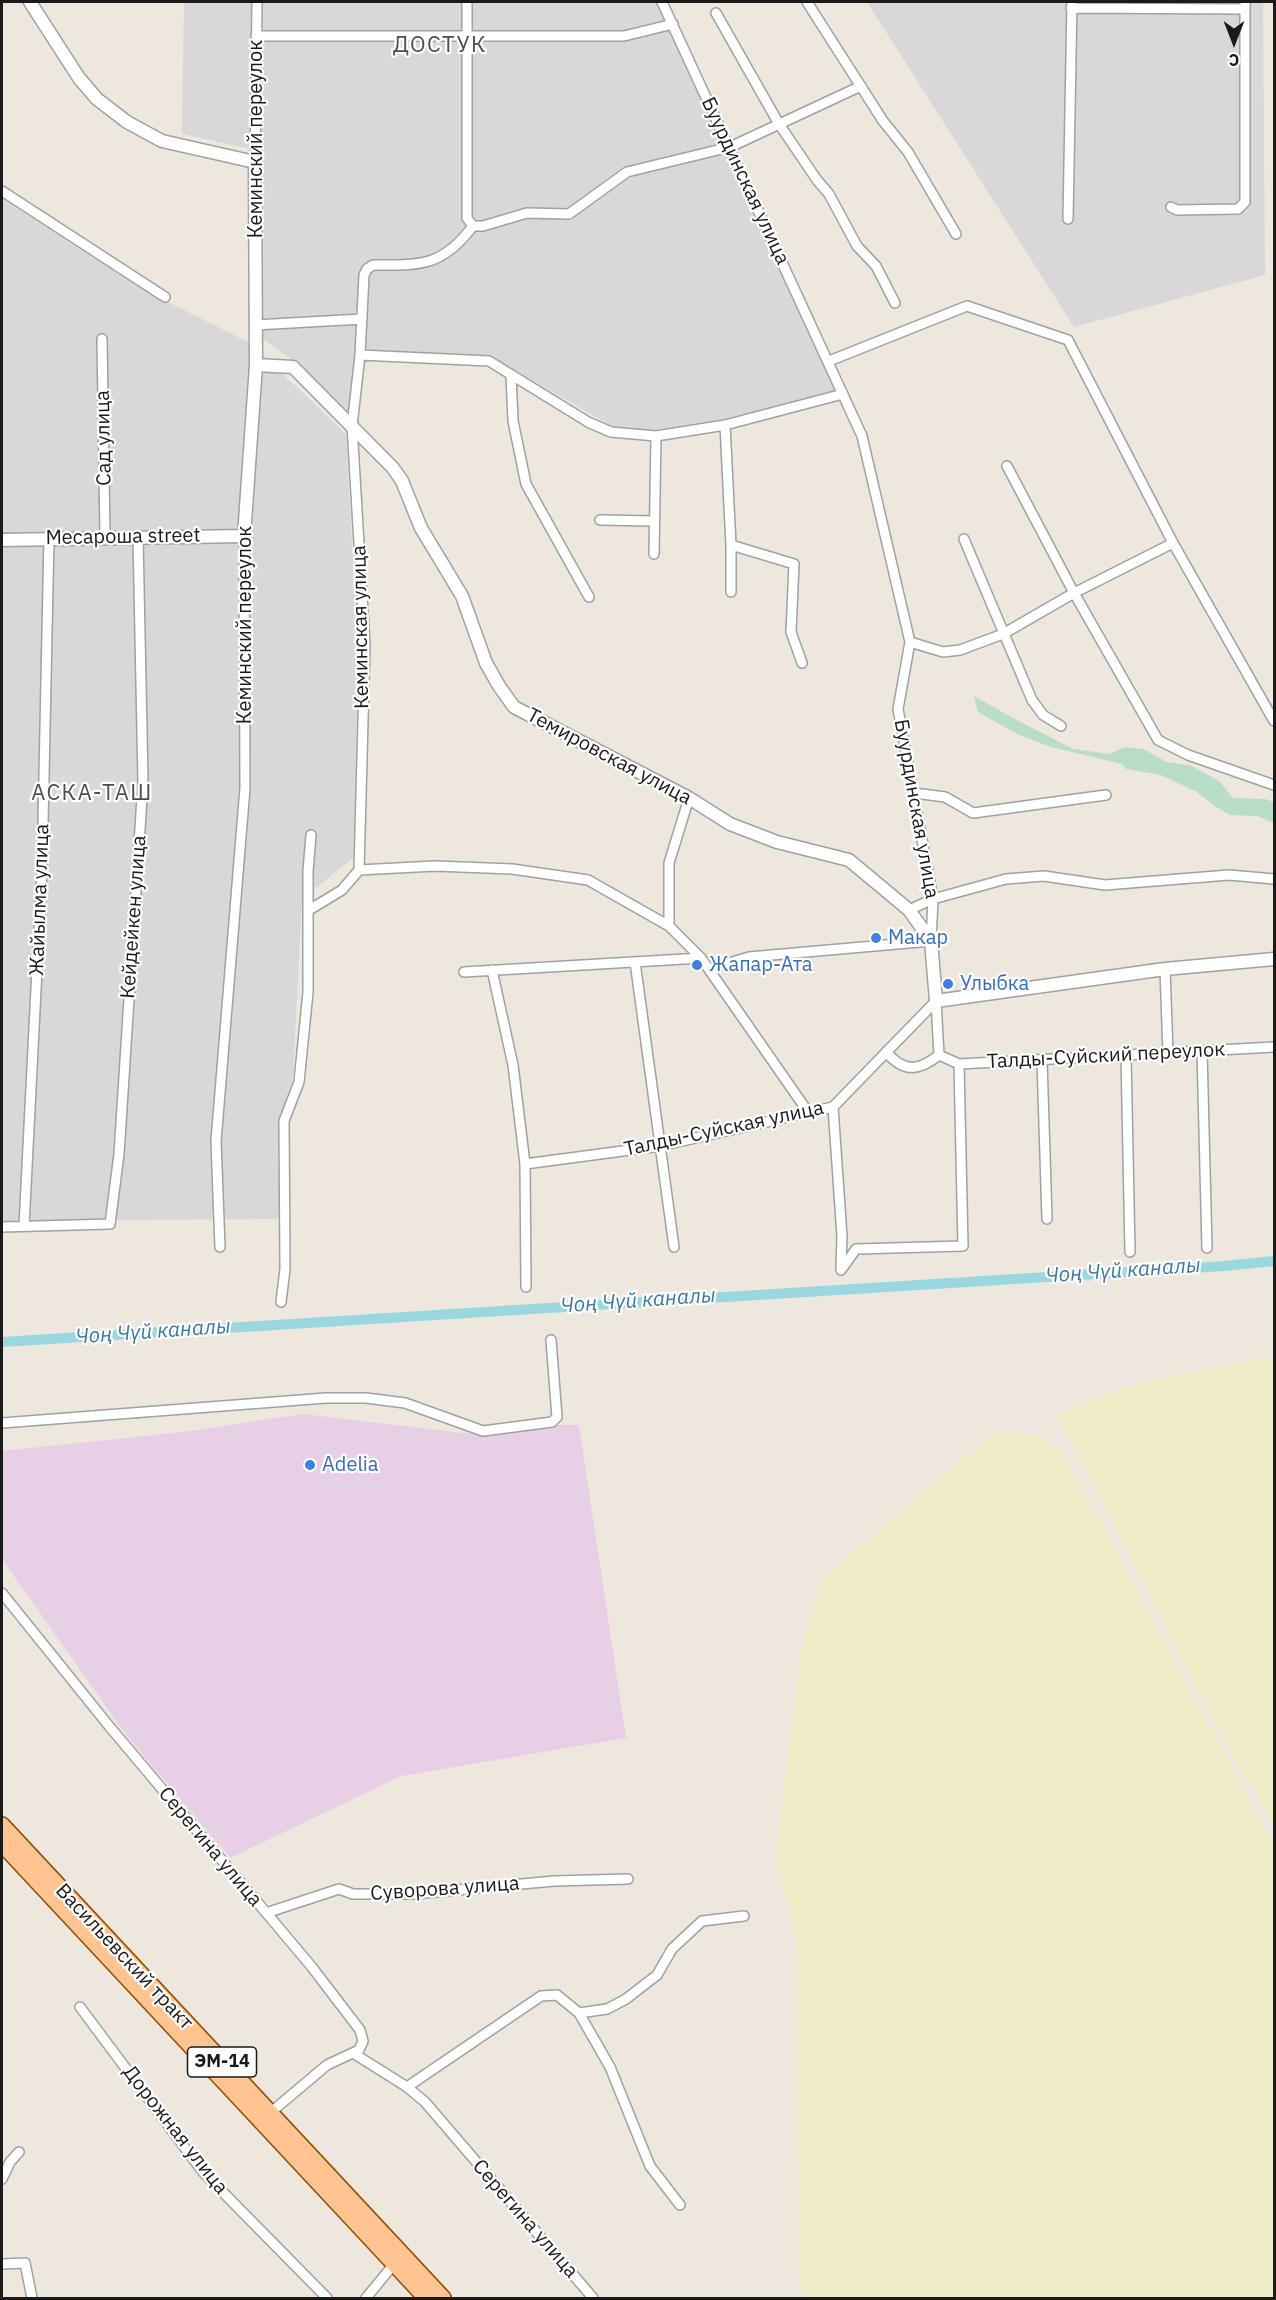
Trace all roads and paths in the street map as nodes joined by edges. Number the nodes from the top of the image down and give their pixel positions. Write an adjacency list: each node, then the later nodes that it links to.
1 (30, 2): 15 (street)
2 (257, 2): 10 (street, Кеминский переулок)
3 (467, 2): 11 (street)
4 (662, 2): 9 (street, Буурдинская улица)
5 (807, 2): 12 (street)
6 (1072, 5): 7 (street); 18 (street)
7 (1245, 5): 17 (street)
8 (716, 13): 13 (street)
9 (673, 24): 11 (street); 14 (street, Буурдинская улица)
10 (256, 36): 11 (street); 15 (street, Кеминский переулок)
11 (467, 36): 19 (street)
12 (861, 86): 13 (street); 20 (street)
13 (779, 124): 14 (street); 22 (street)
14 (730, 147): 19 (street); 27 (street, Буурдинская улица)
15 (255, 162): 24 (street, Кеминский переулок)
16 (2, 191): 21 (street)
17 (1171, 207)
18 (1068, 219)
19 (473, 226): 23 (street, Кеминская улица)
20 (956, 234)
21 (165, 297)
22 (895, 303)
23 (362, 319): 24 (street); 26 (street, Кеминская улица)
24 (255, 325): 28 (street, Кеминский переулок)
25 (102, 339): 40 (street, Сад улица)
26 (360, 355): 29 (street); 32 (street, Кеминская улица)
27 (829, 361): 30 (street, Буурдинская улица); 43 (street)
28 (255, 365): 32 (street, Темировская улица); 37 (street, Кеминский переулок)
29 (511, 375): 33 (street); 48 (street)
30 (843, 394): 31 (street); 50 (street, Буурдинская улица)
31 (725, 425): 33 (street); 44 (street)
32 (352, 426): 57 (street, Темировская улица); 59 (street, Кеминская улица)
33 (656, 436): 36 (street)
34 (1007, 466): 47 (street)
35 (600, 520): 36 (street)
36 (654, 521): 45 (street)
37 (244, 536): 39 (street, Месароша street); 89 (street, Кеминский переулок)
38 (49, 537): 40 (street, Месароша street); 42 (street, Месароша street); 87 (street, Жайылма улица)
39 (138, 537): 40 (street, Месароша street); 87 (street, Кейдейкен улица)
40 (105, 538)
41 (964, 539): 49 (street)
42 (2, 540)
43 (1173, 543): 47 (street); 52 (street)
44 (732, 545): 46 (street); 51 (street)
45 (654, 554)
46 (731, 592)
47 (1074, 593): 49 (street); 54 (street)
48 (589, 597)
49 (1003, 634): 50 (street); 53 (street)
50 (910, 642): 55 (street, Буурдинская улица)
51 (802, 663)
52 (1275, 721)
53 (1061, 726)
54 (1275, 785)
55 (914, 793): 56 (street); 61 (street, Буурдинская улица)
56 (1106, 795)
57 (689, 798): 63 (street, Темировская улица); 64 (street)
58 (310, 836): 62 (street)
59 (359, 870): 62 (street); 64 (street)
60 (1275, 879): 61 (street)
61 (933, 899): 63 (street); 65 (street, Буурдинская улица)
62 (309, 910): 94 (street)
63 (909, 910): 65 (street, Темировская улица)
64 (669, 926): 66 (street)
65 (931, 941): 69 (street); 73 (street, Буурдинская улица)
66 (701, 958): 68 (street); 69 (street)
67 (1275, 959): 70 (street)
68 (635, 962): 71 (street); 84 (street)
69 (709, 969): 83 (street)
70 (1165, 969): 73 (street); 77 (street)
71 (492, 970): 72 (street); 85 (street)
72 (464, 972)
73 (936, 1001): 76 (street, Талды-Суйская улица); 78 (street, Буурдинская улица)
74 (1275, 1047): 75 (street, Талды-Суйский переулок)
75 (1202, 1051): 77 (street, Талды-Суйский переулок); 91 (street)
76 (886, 1052): 78 (street); 82 (street, Талды-Суйская улица)
77 (1168, 1053): 79 (street, Талды-Суйский переулок)
78 (939, 1055): 81 (street, Талды-Суйский переулок)
79 (1126, 1055): 80 (street, Талды-Суйский переулок); 92 (street)
80 (1042, 1060): 81 (street, Талды-Суйский переулок); 86 (street)
81 (959, 1064): 82 (street)
82 (832, 1107): 83 (street, Талды-Суйская улица)
83 (808, 1112): 84 (street, Талды-Суйская улица)
84 (660, 1146): 85 (street, Талды-Суйская улица); 90 (street)
85 (525, 1164): 93 (street)
86 (1047, 1219)
87 (24, 1226): 88 (street)
88 (2, 1227)
89 (220, 1248)
90 (674, 1248)
91 (1207, 1248)
92 (1131, 1251)
93 (526, 1287)
94 (281, 1302)
95 (551, 1340): 96 (street)
96 (2, 1423)
97 (2, 1593): 101 (street, Серегина улица)
98 (2, 1825): 107 (main road, Васильевский тракт / ЭМ-14)
99 (2, 1844): 112 (main road, Васильевский тракт / ЭМ-14)
100 (628, 1879): 101 (street, Суворова улица)
101 (266, 1913): 105 (street, Серегина улица)
102 (744, 1916): 104 (street)
103 (80, 2007): 114 (street, Дорожная улица)
104 (579, 2013): 106 (street); 110 (street)
105 (353, 2053): 106 (street, Серегина улица); 107 (street)
106 (407, 2087): 118 (street, Серегина улица)
107 (270, 2112): 117 (main road, Васильевский тракт / ЭМ-14)
108 (19, 2152): 109 (street)
109 (2, 2179)
110 (680, 2205)
111 (2, 2261): 113 (street)
112 (394, 2264): 115 (street); 116 (main road, Васильевский тракт / ЭМ-14)
113 (32, 2298)
114 (327, 2298)
115 (366, 2298)
116 (426, 2298)
117 (443, 2298)
118 (593, 2298)

